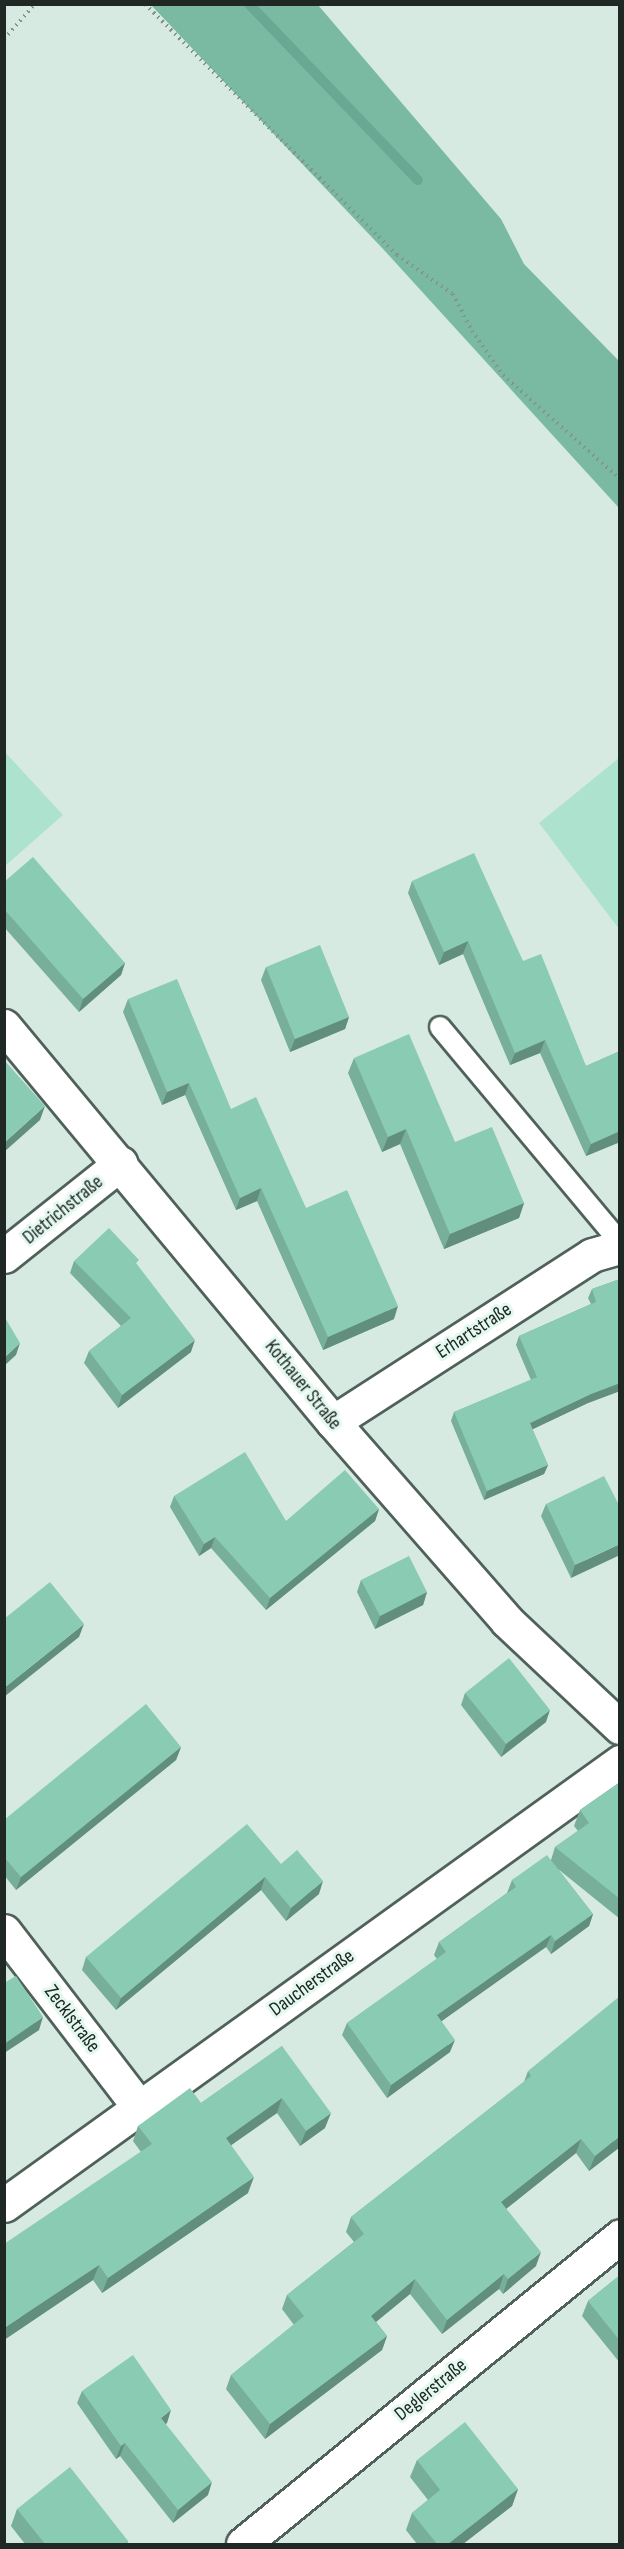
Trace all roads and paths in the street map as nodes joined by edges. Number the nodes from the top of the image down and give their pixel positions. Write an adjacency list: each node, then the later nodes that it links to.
1 (34, 4): 3 (path)
2 (145, 4): 4 (path)
3 (4, 39)
4 (620, 479)
5 (4, 1026): 7 (street, Kothauer Straße)
6 (440, 1027): 8 (lane)
7 (122, 1163): 9 (street, Dietrichstraße); 10 (street, Kothauer Straße)
8 (620, 1245): 10 (street, Erhartstraße)
9 (4, 1256)
10 (333, 1422): 11 (street, Kothauer Straße)
11 (620, 1727)
12 (620, 1762): 14 (street, Daucherstraße)
13 (4, 1931): 14 (street, Zecklstraße)
14 (139, 2107): 15 (street, Daucherstraße)
15 (4, 2205)
16 (620, 2236): 17 (street, Deglerstraße)
17 (243, 2544)

